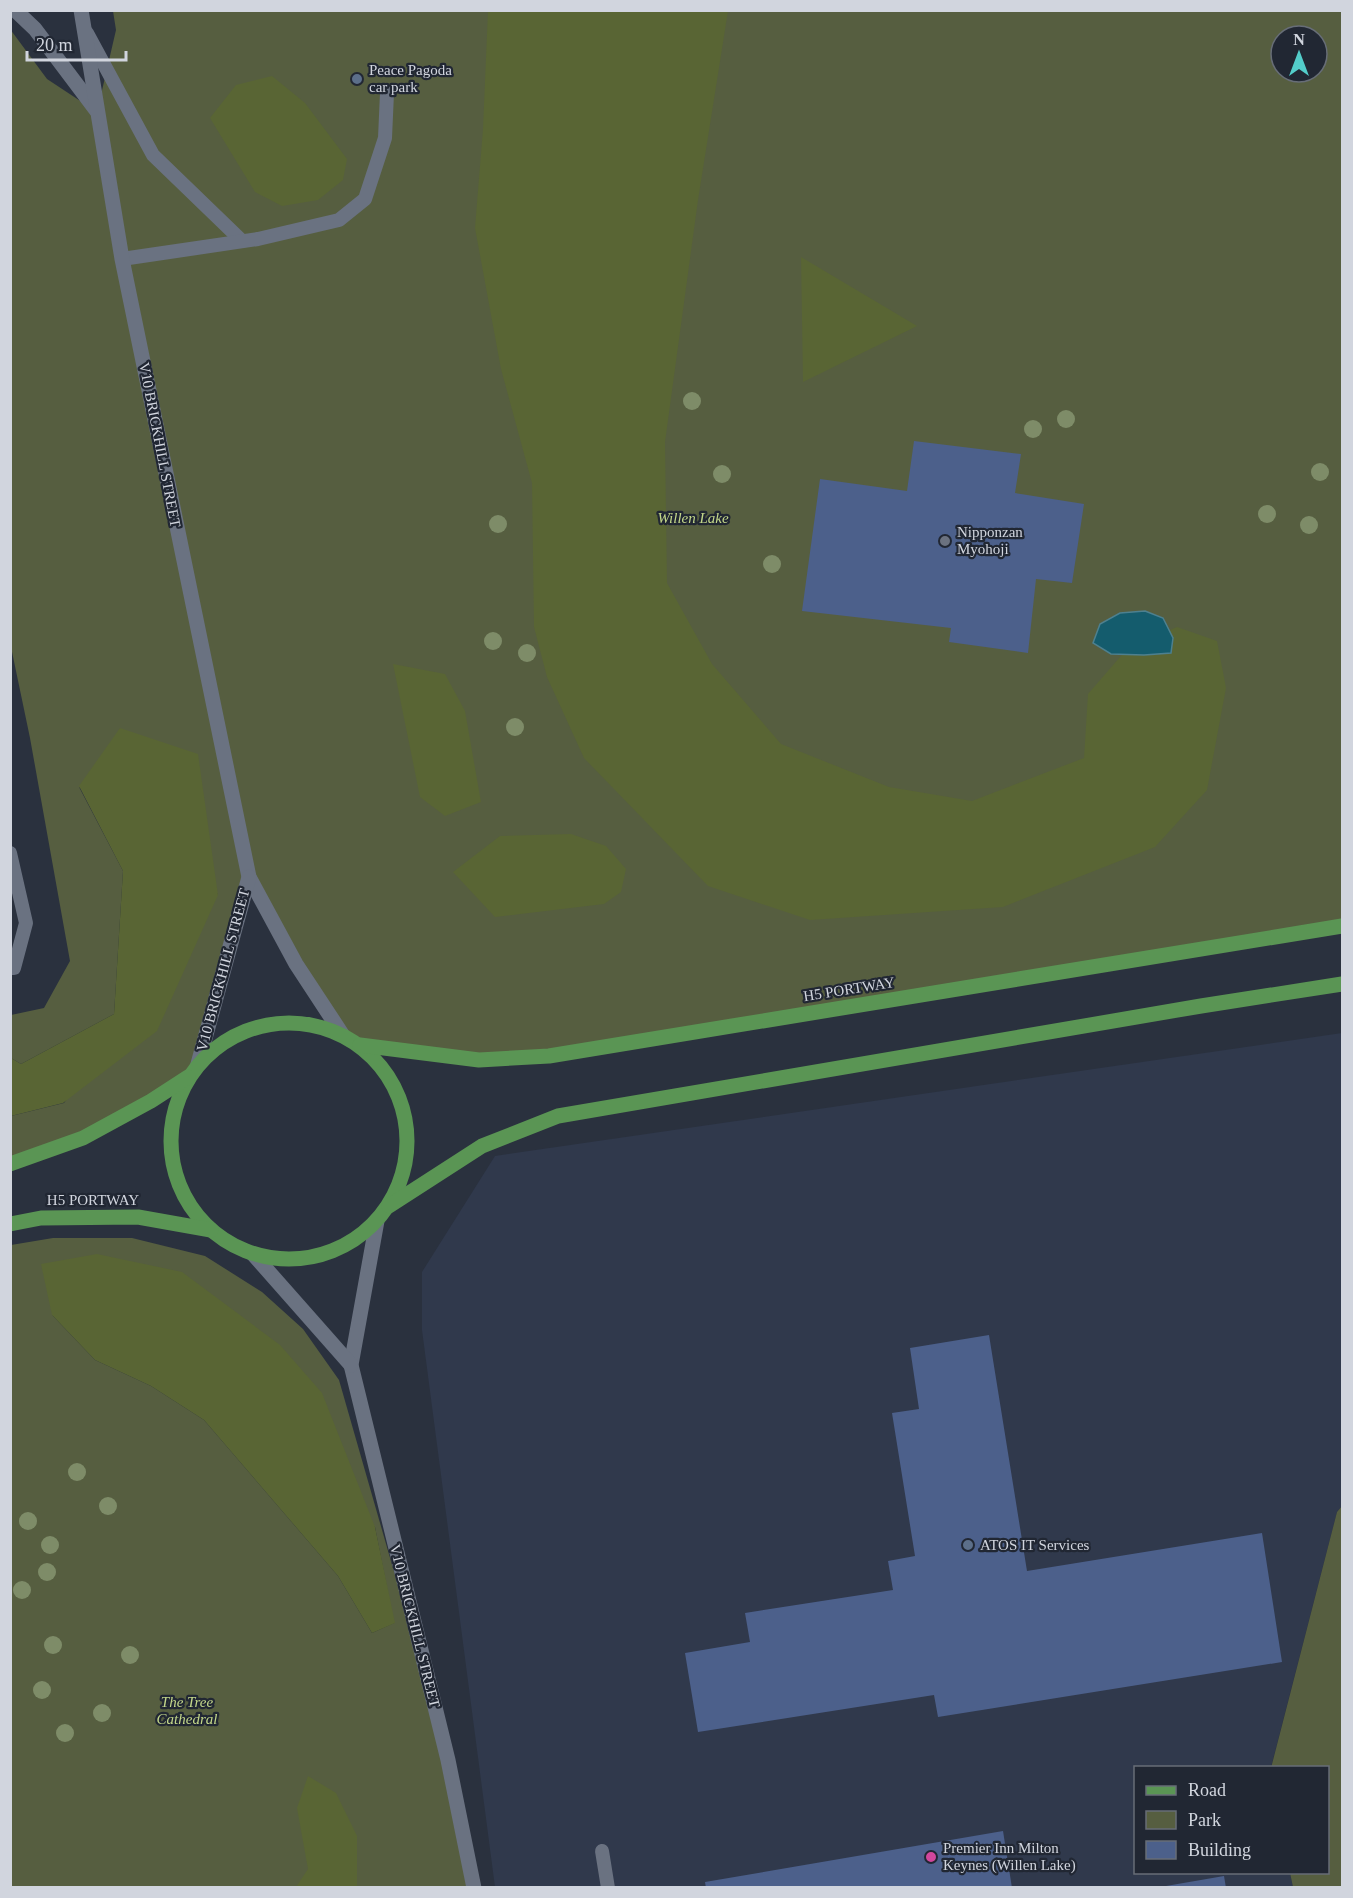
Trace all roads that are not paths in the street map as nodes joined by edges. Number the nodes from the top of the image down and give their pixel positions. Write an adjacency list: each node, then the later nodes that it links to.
1 (15, 10): 5 (street)
2 (81, 10): 3 (street, V10 BRICKHILL STREET)
3 (83, 27): 5 (street, V10 BRICKHILL STREET); 6 (lane)
4 (387, 93): 6 (lane)
5 (98, 113): 7 (street, V10 BRICKHILL STREET)
6 (242, 240): 7 (lane)
7 (122, 259): 9 (street, V10 BRICKHILL STREET)
8 (10, 853): 11 (lane)
9 (249, 877): 13 (street, V10 BRICKHILL STREET); 15 (street, V10 BRICKHILL STREET)
10 (1342, 926): 14 (main road, H5 PORTWAY)
11 (10, 968)
12 (1342, 984): 18 (main road)
13 (342, 1034): 14 (main road); 15 (main road)
14 (360, 1046): 18 (main road)
15 (198, 1064): 16 (main road)
16 (188, 1077): 17 (main road); 21 (main road)
17 (10, 1164)
18 (389, 1206): 19 (main road)
19 (377, 1221): 22 (main road); 23 (street, V10 BRICKHILL STREET)
20 (10, 1224): 21 (main road, H5 PORTWAY)
21 (211, 1230): 22 (main road)
22 (253, 1254): 23 (street, V10 BRICKHILL STREET)
23 (351, 1365): 25 (street, V10 BRICKHILL STREET)
24 (602, 1851): 26 (lane)
25 (474, 1887)
26 (608, 1887)

